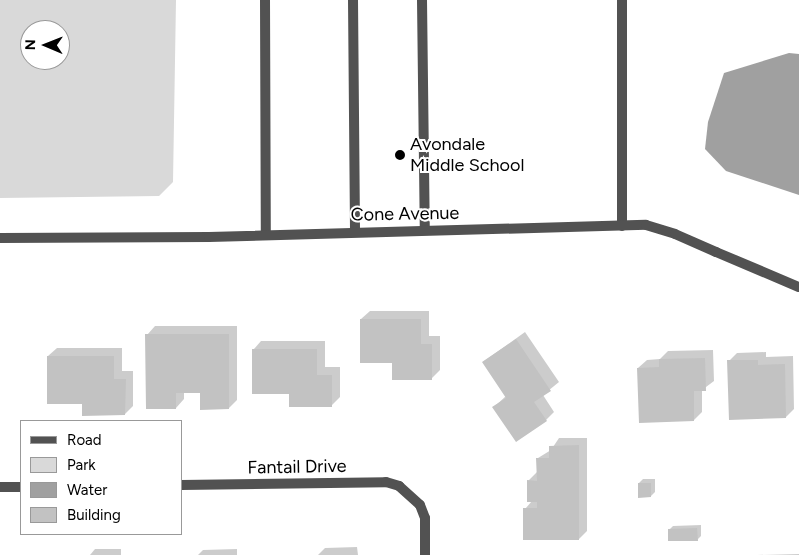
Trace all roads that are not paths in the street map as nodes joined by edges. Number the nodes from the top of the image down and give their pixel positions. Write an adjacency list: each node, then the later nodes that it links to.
1 (265, 0): 8 (street)
2 (353, 0): 7 (street)
3 (422, 0): 6 (street)
4 (622, 0): 5 (street)
5 (622, 226): 6 (street, Cone Avenue); 10 (street, Cone Avenue)
6 (425, 230): 7 (street, Cone Avenue)
7 (355, 232): 8 (street, Cone Avenue)
8 (266, 235): 9 (street, Cone Avenue)
9 (0, 238)
10 (799, 287)
11 (182, 485): 14 (street, Fantail Drive)
12 (0, 487): 13 (street)
13 (20, 487)
14 (425, 555)

